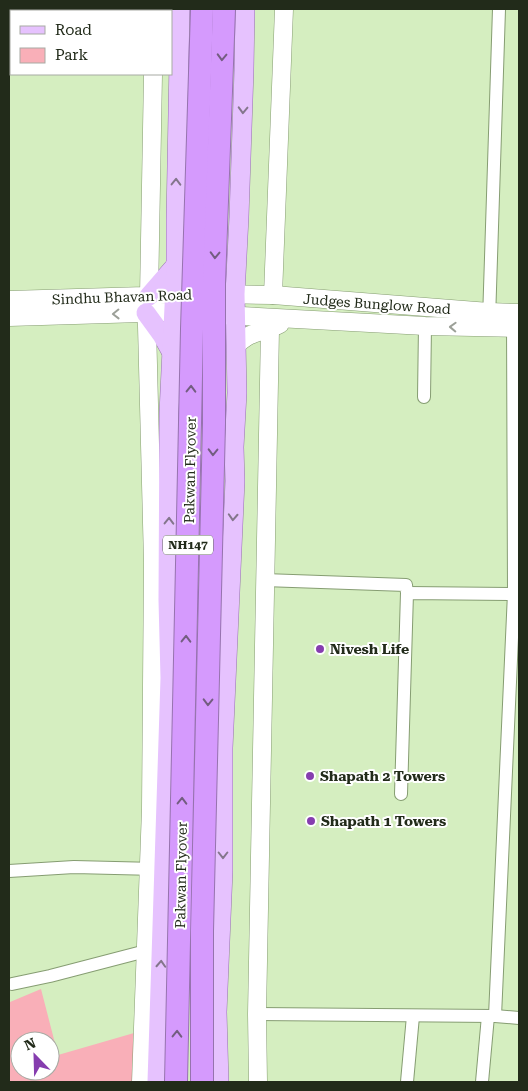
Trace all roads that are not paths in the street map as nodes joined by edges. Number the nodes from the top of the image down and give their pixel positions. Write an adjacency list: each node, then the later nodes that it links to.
1 (180, 9): 7 (main road)
2 (202, 9): 42 (highway, Pakwan Flyover / NH147, one-way to 2, bridge)
3 (224, 9): 43 (highway, Pakwan Flyover / NH147, one-way to 43, bridge)
4 (245, 9): 9 (main road, one-way to 9)
5 (284, 9): 13 (street)
6 (499, 9): 20 (street)
7 (175, 37): 10 (main road, one-way to 7)
8 (153, 75): 16 (street)
9 (239, 217): 10 (main road); 12 (main road)
10 (176, 219): 11 (main road)
11 (176, 265): 15 (main road); 16 (main road)
12 (235, 294): 13 (street, Judges Bunglow Road); 15 (street, Sindhu Bhavan Road); 17 (main road)
13 (273, 296): 20 (street, Judges Bunglow Road)
14 (9, 300): 16 (street, Sindhu Bhavan Road)
15 (174, 303): 16 (street, Sindhu Bhavan Road); 17 (street, Sindhu Bhavan Road); 25 (main road)
16 (147, 304): 18 (street, Sindhu Bhavan Road, one-way to 18); 25 (main road); 27 (street)
17 (235, 315): 19 (street, Judges Bunglow Road); 24 (main road)
18 (9, 317)
19 (289, 319): 22 (street, Judges Bunglow Road); 23 (street)
20 (489, 320): 21 (street, Judges Bunglow Road); 22 (street, Judges Bunglow Road, one-way to 22)
21 (516, 320): 30 (street)
22 (425, 326): 26 (street)
23 (270, 329): 24 (street); 28 (street)
24 (236, 345): 44 (main road, one-way to 44)
25 (172, 353): 27 (main road, one-way to 25)
26 (424, 397)
27 (160, 567): 32 (main road)
28 (264, 580): 29 (street); 36 (street)
29 (408, 593): 30 (street); 31 (street)
30 (516, 594): 38 (street)
31 (401, 794)
32 (157, 869): 33 (street); 34 (street); 41 (main road, one-way to 32)
33 (9, 871)
34 (146, 951): 35 (street); 40 (street)
35 (12, 984)
36 (256, 1014): 37 (street); 45 (street)
37 (413, 1016): 38 (street); 46 (street)
38 (492, 1016): 39 (street); 47 (street)
39 (519, 1018)
40 (141, 1082)
41 (157, 1082)
42 (176, 1082)
43 (202, 1082)
44 (219, 1082)
45 (258, 1082)
46 (408, 1082)
47 (482, 1082)

